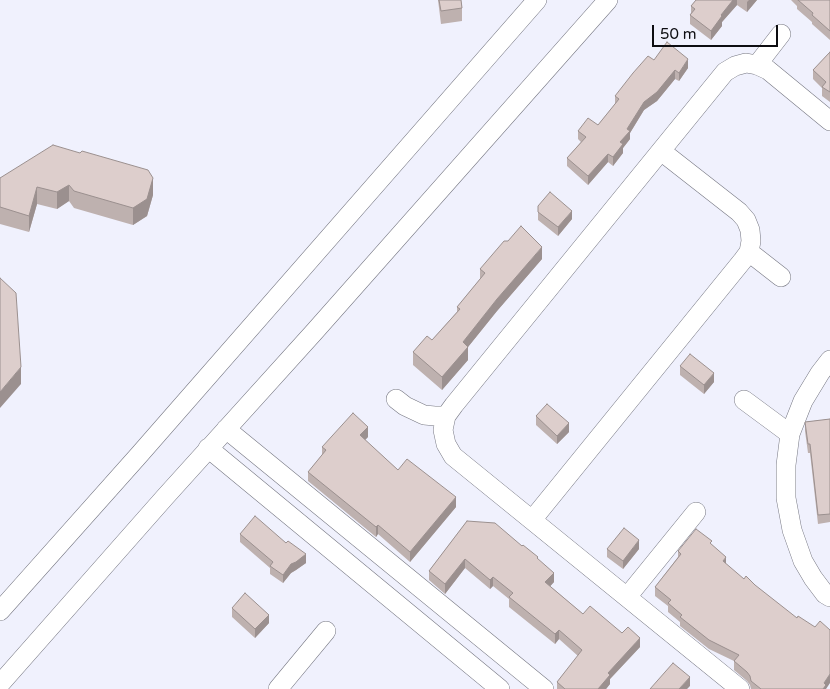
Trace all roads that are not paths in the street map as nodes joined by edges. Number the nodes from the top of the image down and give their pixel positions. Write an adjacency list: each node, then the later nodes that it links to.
1 (537, 0): 20 (street)
2 (608, 0): 13 (street)
3 (781, 34): 4 (street)
4 (758, 65): 5 (street); 6 (street)
5 (830, 121)
6 (661, 151): 7 (street); 12 (street)
7 (749, 252): 8 (street); 17 (street)
8 (781, 277)
9 (830, 360): 14 (street)
10 (396, 399): 12 (street)
11 (744, 400): 14 (street)
12 (446, 416): 17 (street)
13 (226, 429): 15 (street); 25 (street)
14 (790, 434): 19 (street)
15 (208, 448): 22 (street); 24 (street)
16 (696, 512): 18 (street)
17 (532, 520): 18 (street)
18 (627, 597): 26 (street)
19 (830, 597)
20 (0, 612)
21 (326, 631): 23 (street)
22 (0, 684)
23 (278, 689)
24 (500, 689)
25 (544, 689)
26 (740, 689)

